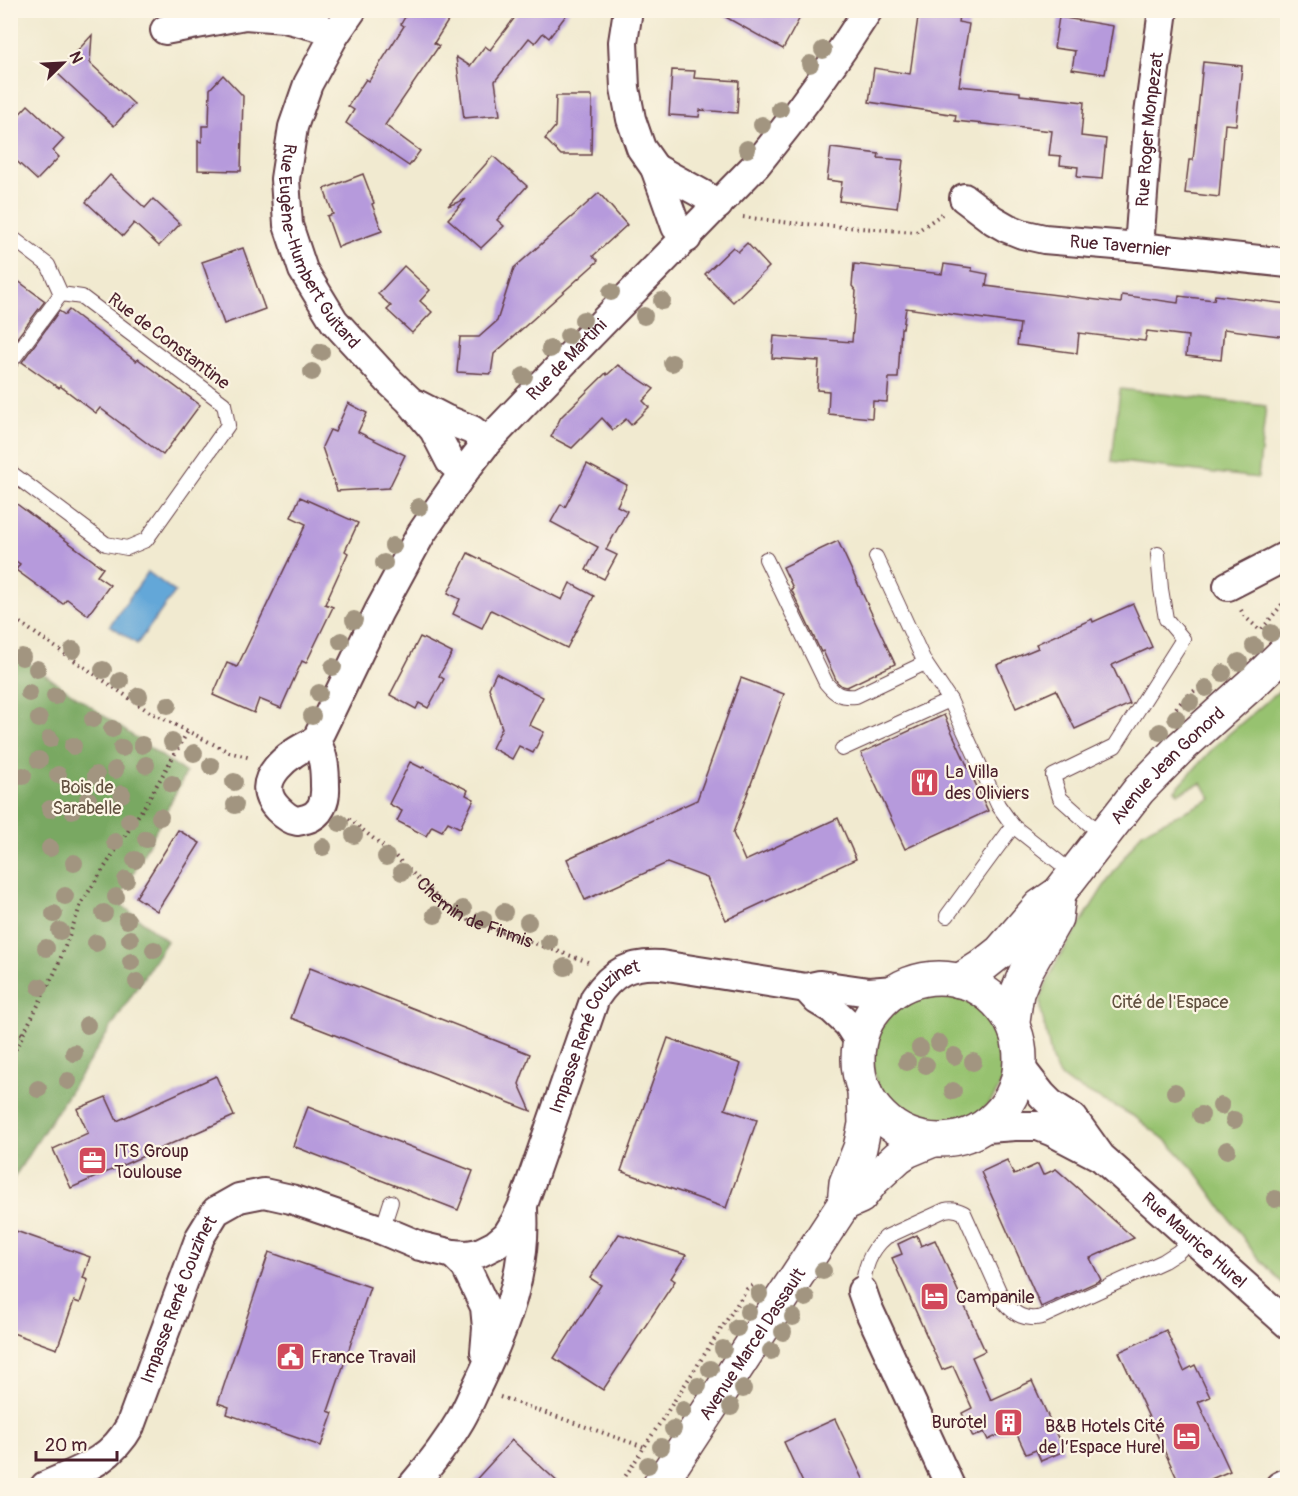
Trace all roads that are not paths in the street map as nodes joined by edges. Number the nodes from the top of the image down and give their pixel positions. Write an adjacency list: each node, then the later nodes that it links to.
1 (352, 10): 6 (street, Rue Eugène-Humbert Guitard)
2 (628, 10): 7 (street)
3 (868, 10): 9 (street, Rue de Martini)
4 (1163, 10): 12 (street, Rue Roger Monpezat)
5 (165, 30): 6 (street)
6 (334, 36): 16 (street, Rue Eugène-Humbert Guitard)
7 (655, 168): 9 (street); 11 (street)
8 (964, 198): 12 (street, Rue Tavernier)
9 (718, 205): 11 (street, Rue de Martini)
10 (10, 236): 14 (lane)
11 (687, 238): 17 (street, Rue de Martini)
12 (1139, 247): 13 (street, Rue Tavernier)
13 (1287, 263)
14 (61, 294): 15 (lane); 18 (lane, Rue de Constantine)
15 (10, 363)
16 (409, 400): 17 (street, Rue Eugène-Humbert Guitard); 19 (street, Rue Eugène-Humbert Guitard)
17 (488, 442): 19 (street, Rue de Martini)
18 (10, 472)
19 (463, 473): 28 (street, Rue de Martini)
20 (1158, 554): 31 (lane)
21 (1287, 555): 24 (street)
22 (876, 557): 26 (lane)
23 (765, 559): 26 (lane)
24 (1228, 586)
25 (1287, 649): 31 (street, Avenue Jean Gonord)
26 (926, 663): 27 (lane)
27 (950, 700): 29 (lane); 30 (lane)
28 (315, 741)
29 (842, 749)
30 (1012, 826): 32 (lane); 33 (lane)
31 (1105, 834): 32 (street, Avenue Jean Gonord)
32 (1067, 884): 34 (street, Avenue Jean Gonord); 37 (street, Avenue Jean Gonord)
33 (947, 916)
34 (959, 981): 36 (street); 37 (street)
35 (806, 988): 36 (street, Impasse René Couzinet); 38 (street); 46 (street, Impasse René Couzinet)
36 (894, 990): 38 (street)
37 (1013, 1021): 39 (street)
38 (859, 1041): 40 (street)
39 (1022, 1068): 41 (street); 43 (street, Rue Maurice Hurel)
40 (864, 1089): 42 (street); 45 (street, Avenue Marcel Dassault)
41 (987, 1128): 42 (street); 43 (street, Rue Maurice Hurel)
42 (931, 1141): 45 (street, Avenue Marcel Dassault)
43 (1101, 1157): 48 (street, Rue Maurice Hurel)
44 (391, 1202): 47 (lane)
45 (844, 1204): 56 (street, Avenue Marcel Dassault)
46 (523, 1205): 49 (street, Impasse René Couzinet); 52 (street, Impasse René Couzinet)
47 (382, 1230): 49 (street, Impasse René Couzinet); 54 (street, Impasse René Couzinet)
48 (1191, 1239): 50 (lane); 51 (street, Rue Maurice Hurel)
49 (453, 1254): 52 (street, Impasse René Couzinet)
50 (862, 1291): 57 (street)
51 (1287, 1324)
52 (475, 1389): 55 (street, Impasse René Couzinet)
53 (1287, 1482): 58 (street)
54 (45, 1485)
55 (412, 1485)
56 (659, 1485)
57 (950, 1485)
58 (1280, 1485)

